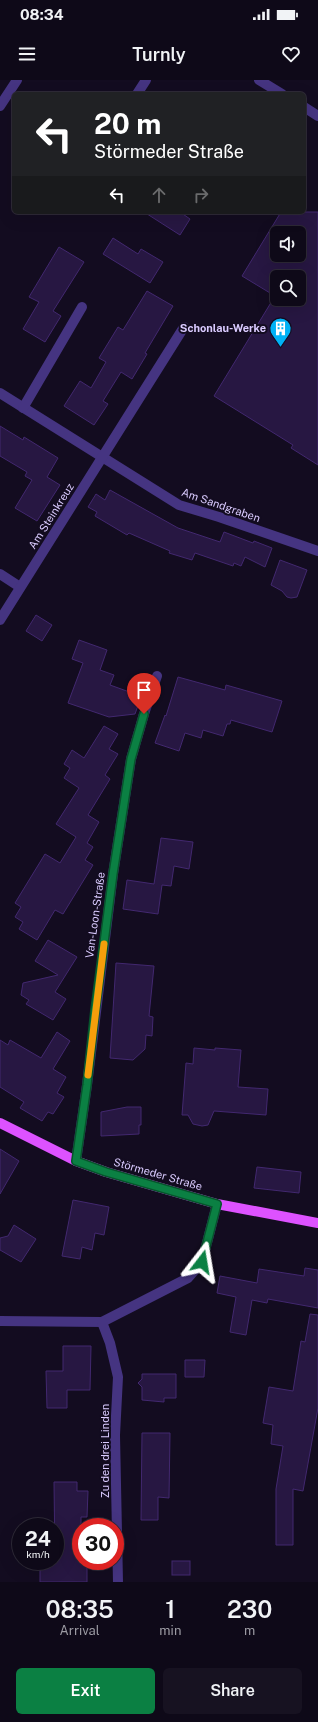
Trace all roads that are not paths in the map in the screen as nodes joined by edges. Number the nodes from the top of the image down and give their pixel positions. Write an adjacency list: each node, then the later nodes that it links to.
1 (17, 80): 6 (street)
2 (146, 80): 4 (street)
3 (259, 80): 5 (street)
4 (138, 92)
5 (279, 92)
6 (0, 106)
7 (306, 108): 8 (street)
8 (318, 116)
9 (82, 307): 12 (street)
10 (184, 327): 13 (street)
11 (0, 393): 12 (street, Am Sandgraben)
12 (23, 408): 13 (street, Am Sandgraben)
13 (101, 457): 14 (street, Am Sandgraben); 16 (street, Am Steinkreuz)
14 (318, 551)
15 (0, 574): 16 (street)
16 (20, 587): 17 (street, Am Steinkreuz)
17 (0, 620)
18 (157, 676): 20 (street, Van-Loon-Straße)
19 (0, 1123): 20 (main road, Störmeder Straße)
20 (76, 1161): 21 (main road, Störmeder Straße)
21 (217, 1204): 22 (main road, Störmeder Straße); 24 (street)
22 (318, 1223)
23 (0, 1321): 24 (street)
24 (102, 1322): 25 (street, Zu den drei Linden)
25 (118, 1582)

